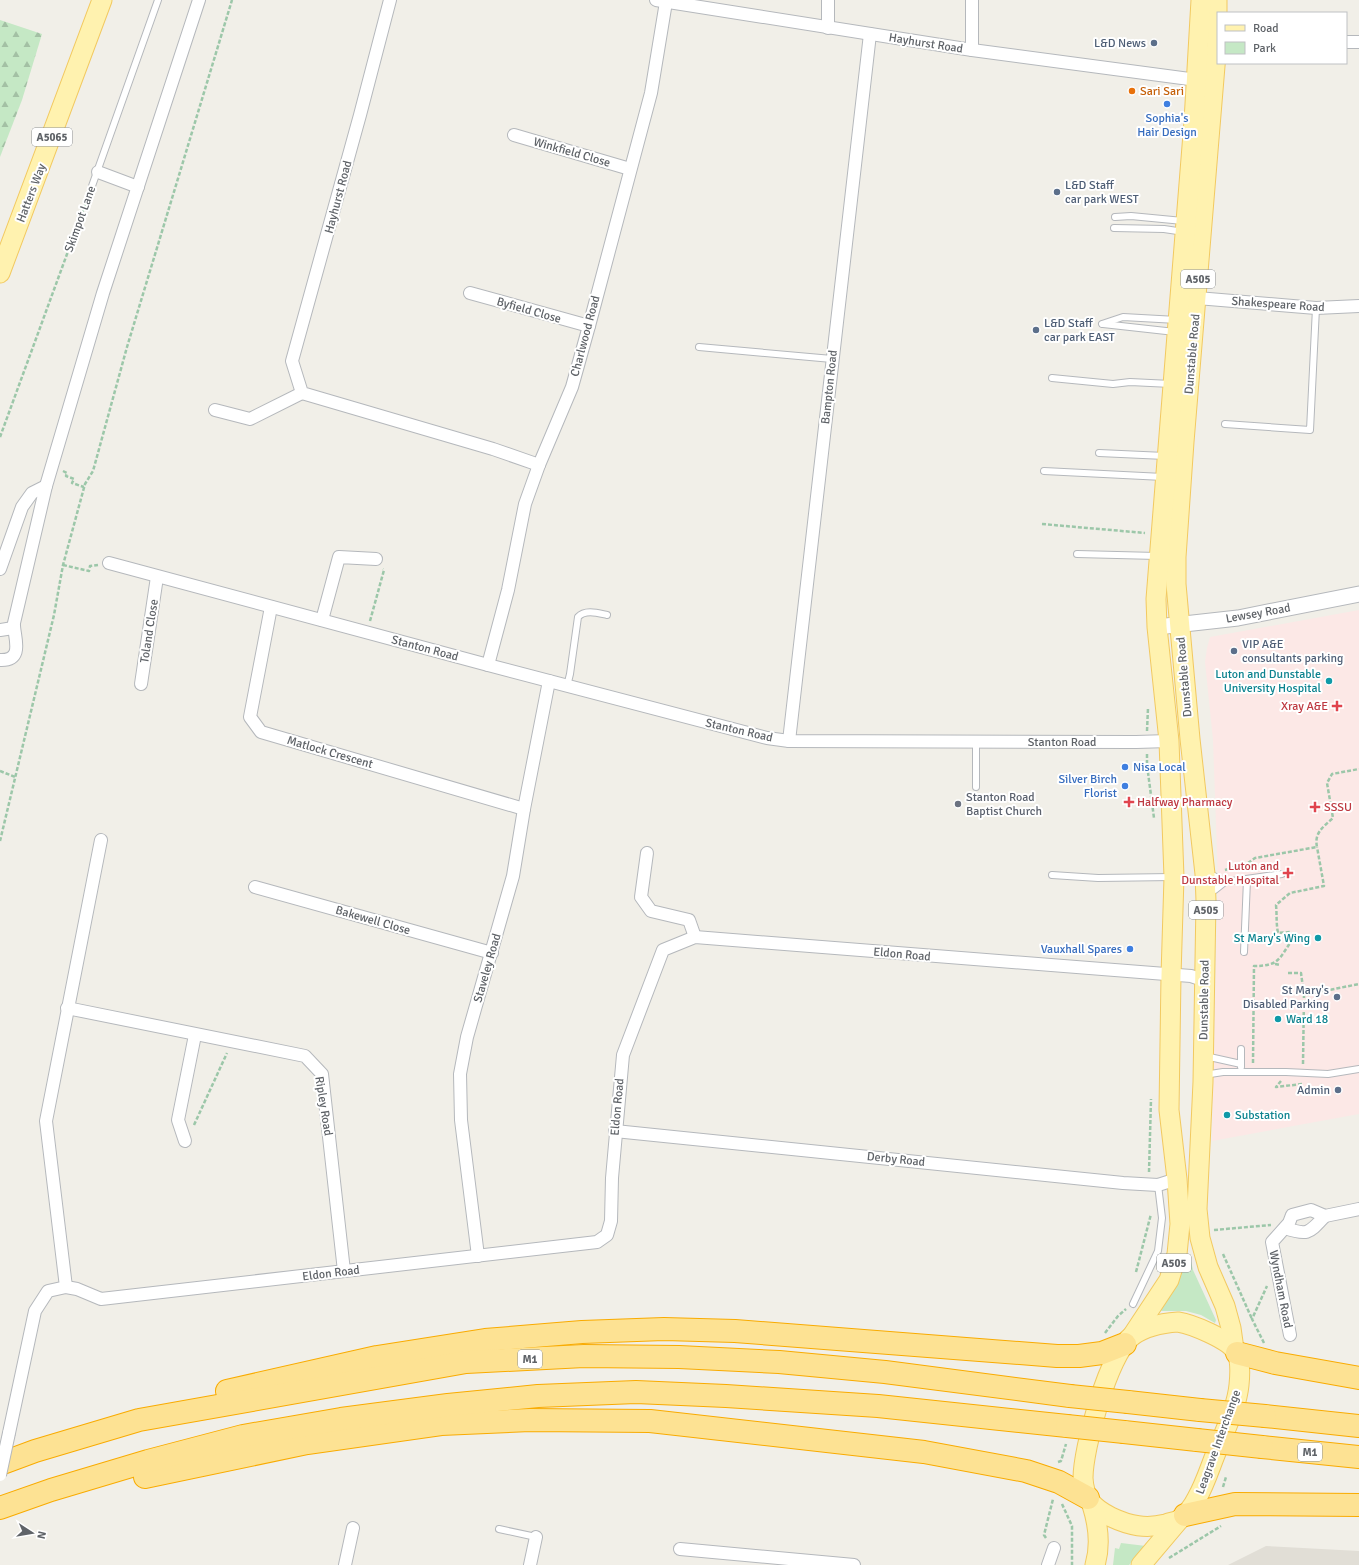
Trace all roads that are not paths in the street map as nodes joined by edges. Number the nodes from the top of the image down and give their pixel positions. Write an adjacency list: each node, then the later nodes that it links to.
1 (102, 0): 26 (main road, Hatters Way / A5065)
2 (158, 0): 20 (lane, Skimpot Lane)
3 (199, 0): 22 (street)
4 (390, 0): 37 (street, Hayhurst Road)
5 (828, 0): 11 (street)
6 (972, 0): 15 (street)
7 (1201, 0): 17 (main road, Dunstable Road / A505)
8 (1217, 0): 10 (main road, Dunstable Road / A505)
9 (661, 1): 11 (street, Hayhurst Road); 19 (street, Charlwood Road)
10 (1217, 12)
11 (828, 28): 12 (street, Hayhurst Road)
12 (870, 34): 15 (street, Hayhurst Road); 34 (street, Bampton Road)
13 (1347, 42): 14 (street)
14 (1359, 42)
15 (972, 50): 17 (street, Hayhurst Road)
16 (1217, 54): 28 (main road, Dunstable Road / A505)
17 (1197, 80): 24 (main road, Dunstable Road / A505)
18 (514, 135): 19 (street, Winkfield Close)
19 (630, 169): 31 (street, Charlwood Road)
20 (98, 172): 21 (lane, Skimpot Lane); 22 (street)
21 (92, 186)
22 (138, 187): 45 (street)
23 (1115, 217): 24 (lane)
24 (1186, 227): 25 (lane); 32 (main road, Dunstable Road / A505)
25 (1114, 228)
26 (0, 273)
27 (470, 293): 31 (street, Byfield Close)
28 (1197, 298): 30 (street, Shakespeare Road); 56 (main road, Dunstable Road / A505)
29 (1359, 306): 30 (street, Shakespeare Road)
30 (1316, 308): 39 (lane)
31 (589, 326): 42 (street, Charlwood Road)
32 (1177, 326): 32 (lane); 36 (main road, Dunstable Road / A505)
33 (699, 347): 34 (lane)
34 (832, 359): 66 (street, Bampton Road)
35 (1052, 378): 36 (lane)
36 (1172, 384): 41 (main road, Dunstable Road / A505)
37 (302, 393): 38 (street); 42 (street)
38 (215, 410)
39 (1224, 424)
40 (1099, 453): 41 (lane)
41 (1167, 456): 44 (main road, Dunstable Road / A505)
42 (539, 465): 61 (street, Charlwood Road)
43 (1044, 471): 44 (lane)
44 (1165, 477): 47 (main road, Dunstable Road / A505)
45 (46, 486): 50 (street); 58 (street)
46 (1077, 554): 47 (lane)
47 (1159, 556): 57 (main road, Dunstable Road / A505)
48 (376, 559): 55 (street)
49 (109, 563): 51 (street, Stanton Road)
50 (0, 569)
51 (157, 577): 53 (street, Stanton Road); 63 (street, Toland Close)
52 (1359, 594): 56 (street, Lewsey Road)
53 (271, 607): 55 (street, Stanton Road); 69 (street, Matlock Crescent)
54 (607, 615): 64 (lane)
55 (322, 620): 61 (street, Stanton Road)
56 (1180, 623): 57 (street, Lewsey Road); 75 (main road, Dunstable Road / A505)
57 (1157, 627): 65 (main road, Dunstable Road / A505)
58 (13, 628): 59 (street); 60 (street)
59 (0, 630)
60 (0, 660)
61 (488, 666): 62 (street, Stanton Road)
62 (549, 681): 64 (street, Stanton Road); 69 (street, Staveley Road)
63 (141, 684)
64 (567, 686): 66 (street, Stanton Road)
65 (1168, 740): 67 (street, Stanton Road); 74 (main road, Dunstable Road / A505)
66 (789, 741): 67 (street, Stanton Road)
67 (976, 741): 68 (lane)
68 (976, 787)
69 (524, 809): 81 (street, Staveley Road)
70 (102, 840): 84 (street)
71 (647, 853): 79 (street)
72 (1282, 874): 76 (lane)
73 (1052, 875): 74 (lane)
74 (1174, 877): 82 (main road, Dunstable Road / A505)
75 (1210, 878): 77 (lane); 77 (lane); 83 (main road, Dunstable Road / A505)
76 (1247, 880): 77 (lane); 80 (lane)
77 (1225, 882)
78 (255, 887): 81 (street, Bakewell Close)
79 (695, 937): 82 (street, Eldon Road); 92 (street, Eldon Road)
80 (1244, 952)
81 (492, 953): 99 (street, Staveley Road)
82 (1171, 976): 83 (street, Eldon Road); 94 (main road, Dunstable Road / A505)
83 (1205, 987): 87 (main road, Dunstable Road / A505)
84 (67, 1008): 85 (street, Ripley Road); 101 (street)
85 (195, 1035): 93 (street); 100 (street, Ripley Road)
86 (1242, 1049): 88 (lane)
87 (1203, 1056): 88 (lane); 91 (main road, Dunstable Road / A505)
88 (1241, 1064): 90 (lane)
89 (1359, 1069): 90 (lane)
90 (1241, 1073): 91 (lane)
91 (1203, 1078): 105 (main road, Dunstable Road / A505)
92 (615, 1131): 95 (street, Derby Road); 99 (street, Eldon Road)
93 (184, 1138)
94 (1177, 1179): 95 (street, Derby Road); 104 (main road, Dunstable Road / A505)
95 (1158, 1184): 102 (lane)
96 (1359, 1210): 97 (street)
97 (1325, 1216): 98 (street); 98 (street)
98 (1287, 1225): 103 (street, Wyndham Road)
99 (478, 1256): 100 (street, Eldon Road)
100 (344, 1271): 101 (street, Eldon Road)
101 (66, 1287): 111 (street, bridge)
102 (1133, 1304)
103 (1290, 1336)
104 (1128, 1340): 105 (main road); 107 (highway); 113 (main road)
105 (1236, 1351): 106 (highway); 116 (main road, Leagrave Interchange)
106 (1359, 1378)
107 (139, 1420): 108 (highway, M1, bridge); 110 (highway, M1)
108 (1359, 1426)
109 (1359, 1457): 112 (highway, M1, bridge)
110 (0, 1464)
111 (0, 1475)
112 (41, 1494): 113 (highway); 115 (highway, M1)
113 (1090, 1501): 116 (main road); 126 (main road)
114 (1359, 1505): 116 (highway)
115 (0, 1508)
116 (1182, 1518): 127 (main road)
117 (352, 1528): 122 (street)
118 (499, 1529): 119 (lane)
119 (536, 1537): 123 (street)
120 (1054, 1548): 125 (street)
121 (680, 1549): 124 (street)
122 (345, 1565)
123 (530, 1565)
124 (854, 1565)
125 (1048, 1565)
126 (1095, 1565)
127 (1142, 1565)

